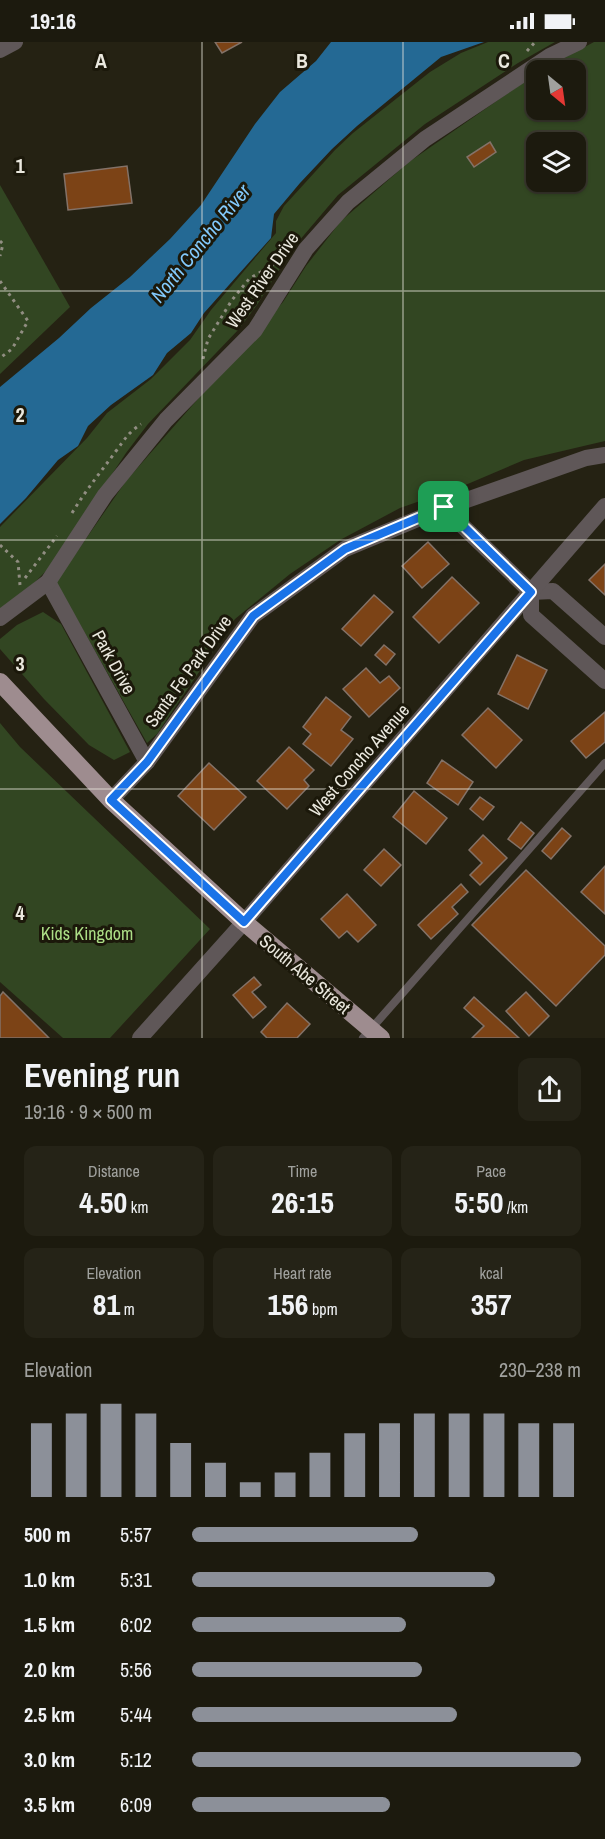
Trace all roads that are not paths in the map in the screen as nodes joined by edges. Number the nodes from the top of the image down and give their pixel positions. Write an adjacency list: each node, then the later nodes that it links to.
1 (15, 42): 3 (street)
2 (579, 42): 7 (street, West River Drive)
3 (0, 50)
4 (605, 455): 6 (street, Santa Fe Park Drive)
5 (605, 506): 8 (street, West Concho Avenue)
6 (444, 507): 8 (street); 13 (street, Santa Fe Park Drive)
7 (48, 582): 9 (street, West River Drive); 13 (street, Park Drive)
8 (531, 592): 10 (street); 11 (street); 16 (street, West Concho Avenue)
9 (0, 618)
10 (605, 637)
11 (605, 681)
12 (1, 682): 15 (main road, South Abe Street)
13 (147, 762): 15 (street, Santa Fe Park Drive)
14 (605, 763): 17 (lane)
15 (111, 800): 16 (main road, South Abe Street)
16 (244, 922): 17 (main road, South Abe Street); 18 (street, West Concho Avenue)
17 (371, 1035)
18 (140, 1038)

